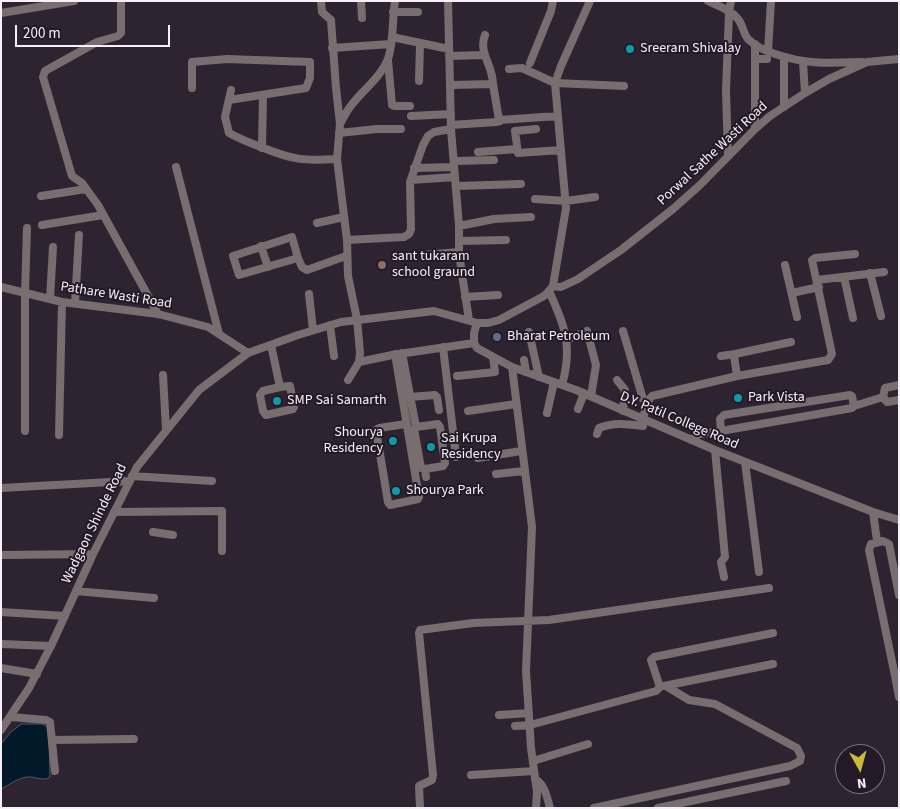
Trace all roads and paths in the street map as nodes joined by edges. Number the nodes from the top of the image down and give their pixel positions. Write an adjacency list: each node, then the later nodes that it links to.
1 (13, 1): 15 (street)
2 (74, 1): 13 (street)
3 (121, 1): 73 (street)
4 (321, 1): 25 (street)
5 (361, 1): 20 (street)
6 (395, 1): 16 (street)
7 (448, 1): 26 (street)
8 (553, 1): 35 (street)
9 (590, 1): 38 (street)
10 (708, 1): 18 (street)
11 (731, 1): 18 (street)
12 (771, 1): 28 (street)
13 (61, 2): 14 (street)
14 (37, 4): 15 (street)
15 (14, 11): 19 (street)
16 (393, 12): 17 (street); 22 (street)
17 (418, 12)
18 (729, 12): 24 (street); 63 (street)
19 (1, 13)
20 (362, 18)
21 (485, 35): 27 (street)
22 (392, 41): 23 (street); 25 (street); 30 (street)
23 (420, 44): 26 (street); 37 (street)
24 (755, 44): 28 (street); 31 (street)
25 (332, 48): 53 (street)
26 (449, 53): 27 (street); 40 (street)
27 (485, 55): 39 (street)
28 (768, 55): 29 (street); 31 (street)
29 (784, 57): 33 (street); 48 (street)
30 (388, 59): 47 (street); 53 (street)
31 (755, 59): 57 (street)
32 (899, 59): 34 (street, Porwal Sathe Wasti Road)
33 (803, 62): 34 (street); 44 (street)
34 (867, 62): 44 (street, Porwal Sathe Wasti Road)
35 (530, 63)
36 (509, 69): 38 (street)
37 (420, 81)
38 (556, 83): 41 (street); 51 (street)
39 (493, 84): 40 (street); 52 (street)
40 (451, 85): 49 (street)
41 (624, 86)
42 (192, 88): 45 (street)
43 (231, 90): 46 (street)
44 (805, 93): 48 (street, Porwal Sathe Wasti Road)
45 (263, 96): 46 (street); 59 (street)
46 (229, 100): 59 (street)
47 (410, 106)
48 (784, 107): 57 (street, Porwal Sathe Wasti Road)
49 (451, 114): 50 (street); 54 (street)
50 (411, 116)
51 (558, 116): 52 (street); 61 (street)
52 (500, 121): 54 (street)
53 (340, 124): 58 (street)
54 (451, 127): 66 (street); 68 (street)
55 (401, 129): 58 (street)
56 (536, 129): 60 (street)
57 (755, 129): 63 (street, Porwal Sathe Wasti Road)
58 (340, 133): 64 (street)
59 (262, 148): 64 (street)
60 (517, 149): 61 (street); 62 (street)
61 (561, 150): 77 (street)
62 (478, 152)
63 (728, 155): 103 (street, Porwal Sathe Wasti Road)
64 (338, 159): 79 (street)
65 (494, 160): 66 (street)
66 (454, 164): 68 (street); 69 (street)
67 (176, 166): 123 (street)
68 (414, 168): 70 (street)
69 (455, 177): 70 (street); 72 (street)
70 (411, 180): 86 (street)
71 (521, 184): 72 (street)
72 (456, 186): 83 (street)
73 (86, 189): 74 (street); 78 (street)
74 (41, 196)
75 (595, 197): 77 (street)
76 (535, 199): 77 (street)
77 (566, 200): 103 (street)
78 (103, 215): 82 (street); 112 (street)
79 (344, 217): 81 (street); 86 (street)
80 (531, 218): 83 (street)
81 (316, 223)
82 (42, 225)
83 (459, 226): 88 (street)
84 (27, 228): 104 (street)
85 (79, 235): 111 (street)
86 (347, 240): 94 (street)
87 (506, 240): 88 (street)
88 (459, 241): 91 (street)
89 (261, 246): 95 (street); 97 (street); 97 (street)
90 (53, 247): 109 (street)
91 (459, 252): 93 (street); 108 (street)
92 (855, 254): 101 (street)
93 (424, 255)
94 (346, 256): 95 (street); 116 (street)
95 (298, 258): 97 (street)
96 (785, 265): 105 (street)
97 (268, 267)
98 (884, 272): 99 (street)
99 (870, 273): 100 (street); 113 (street)
100 (844, 276): 101 (street); 115 (street)
101 (818, 283): 105 (street); 141 (street)
102 (1, 287): 104 (street, Pathare Wasti Road)
103 (551, 288): 118 (street, Porwal Sathe Wasti Road); 124 (street)
104 (25, 293): 109 (street, Pathare Wasti Road); 164 (street)
105 (792, 293): 114 (street)
106 (309, 294): 120 (street)
107 (498, 294): 108 (street)
108 (465, 298): 117 (street)
109 (50, 299): 110 (street, Pathare Wasti Road)
110 (62, 302): 111 (street, Pathare Wasti Road); 167 (street)
111 (75, 303): 112 (street, Pathare Wasti Road)
112 (158, 314): 123 (street, Pathare Wasti Road)
113 (881, 316)
114 (798, 317)
115 (853, 318)
116 (357, 319): 117 (street, Wadgaon Shinde Road); 119 (street, Wadgaon Shinde Road); 136 (street)
117 (468, 320): 118 (street, Wadgaon Shinde Road)
118 (477, 323): 126 (street)
119 (330, 325): 120 (street, Wadgaon Shinde Road); 132 (street)
120 (313, 330): 127 (street, Wadgaon Shinde Road)
121 (530, 332): 142 (street)
122 (623, 332): 152 (street)
123 (219, 334): 129 (street, Pathare Wasti Road)
124 (566, 340): 145 (street); 148 (street)
125 (791, 342): 131 (street)
126 (474, 343): 128 (street); 133 (street, D.Y. Patil College Road)
127 (270, 345): 129 (street, Wadgaon Shinde Road); 147 (street)
128 (443, 347): 130 (street); 171 (street)
129 (248, 353): 163 (street, Wadgaon Shinde Road)
130 (398, 354): 136 (street); 149 (street); 161 (street)
131 (735, 354): 134 (street); 141 (street)
132 (334, 356)
133 (493, 356): 137 (street, D.Y. Patil College Road); 140 (street)
134 (721, 356)
135 (524, 360): 138 (street)
136 (359, 362): 143 (street)
137 (512, 367): 138 (street, D.Y. Patil College Road); 153 (street)
138 (526, 372): 142 (street, D.Y. Patil College Road)
139 (163, 375): 163 (street)
140 (457, 376)
141 (737, 376): 152 (street)
142 (539, 377): 145 (street, D.Y. Patil College Road)
143 (348, 380)
144 (617, 380): 157 (street)
145 (558, 383): 148 (street, D.Y. Patil College Road); 159 (street)
146 (899, 385): 150 (street)
147 (280, 387): 147 (street)
148 (588, 395): 156 (street); 157 (street, D.Y. Patil College Road)
149 (410, 397): 155 (street); 162 (street)
150 (883, 397): 151 (street); 154 (street)
151 (899, 400)
152 (647, 402): 160 (street)
153 (516, 404): 158 (street); 170 (street)
154 (854, 406): 165 (street); 165 (street)
155 (439, 410)
156 (578, 410)
157 (624, 410): 160 (street, D.Y. Patil College Road)
158 (468, 411)
159 (547, 413)
160 (643, 423): 166 (street); 168 (street, D.Y. Patil College Road)
161 (406, 424): 161 (street)
162 (416, 427): 162 (street)
163 (166, 430): 176 (street, Wadgaon Shinde Road)
164 (25, 431)
165 (721, 431): 168 (street)
166 (597, 434)
167 (58, 435)
168 (691, 440): 169 (street, D.Y. Patil College Road)
169 (715, 450): 173 (street, D.Y. Patil College Road); 189 (street)
170 (521, 451): 172 (street); 174 (street)
171 (456, 457)
172 (478, 458)
173 (745, 462): 180 (street, D.Y. Patil College Road); 188 (street)
174 (524, 471): 175 (street); 196 (street)
175 (496, 474)
176 (130, 479): 177 (street); 178 (street); 179 (street, Wadgaon Shinde Road)
177 (212, 481)
178 (1, 488)
179 (114, 512): 185 (street); 186 (street, Wadgaon Shinde Road)
180 (873, 512): 181 (street, D.Y. Patil College Road); 184 (street)
181 (899, 520)
182 (153, 532): 183 (street)
183 (173, 535)
184 (878, 541): 192 (street); 203 (street)
185 (222, 551)
186 (93, 554): 187 (street); 191 (street, Wadgaon Shinde Road)
187 (1, 555)
188 (759, 572)
189 (724, 577)
190 (769, 588): 196 (street)
191 (76, 591): 193 (street); 195 (street, Wadgaon Shinde Road)
192 (899, 595)
193 (154, 598)
194 (1, 612): 195 (street)
195 (65, 616): 199 (street, Wadgaon Shinde Road)
196 (528, 621): 206 (street); 219 (street)
197 (773, 633): 204 (street)
198 (1, 644): 199 (street)
199 (51, 646): 202 (street, Wadgaon Shinde Road)
200 (772, 664): 204 (street)
201 (1, 668): 202 (street)
202 (37, 674): 208 (street, Wadgaon Shinde Road)
203 (897, 676): 205 (street)
204 (662, 686): 209 (street); 222 (street)
205 (899, 696)
206 (529, 713): 207 (street); 209 (street)
207 (499, 715)
208 (5, 723): 212 (street)
209 (530, 725): 210 (street); 214 (street)
210 (515, 726)
211 (134, 739): 212 (street)
212 (52, 740): 215 (street)
213 (588, 744): 214 (street)
214 (533, 761): 217 (street)
215 (54, 771)
216 (470, 775): 217 (street)
217 (535, 775): 220 (street); 221 (street)
218 (786, 781): 223 (street)
219 (420, 808)
220 (536, 808)
221 (550, 808)
222 (594, 808)
223 (658, 808)

